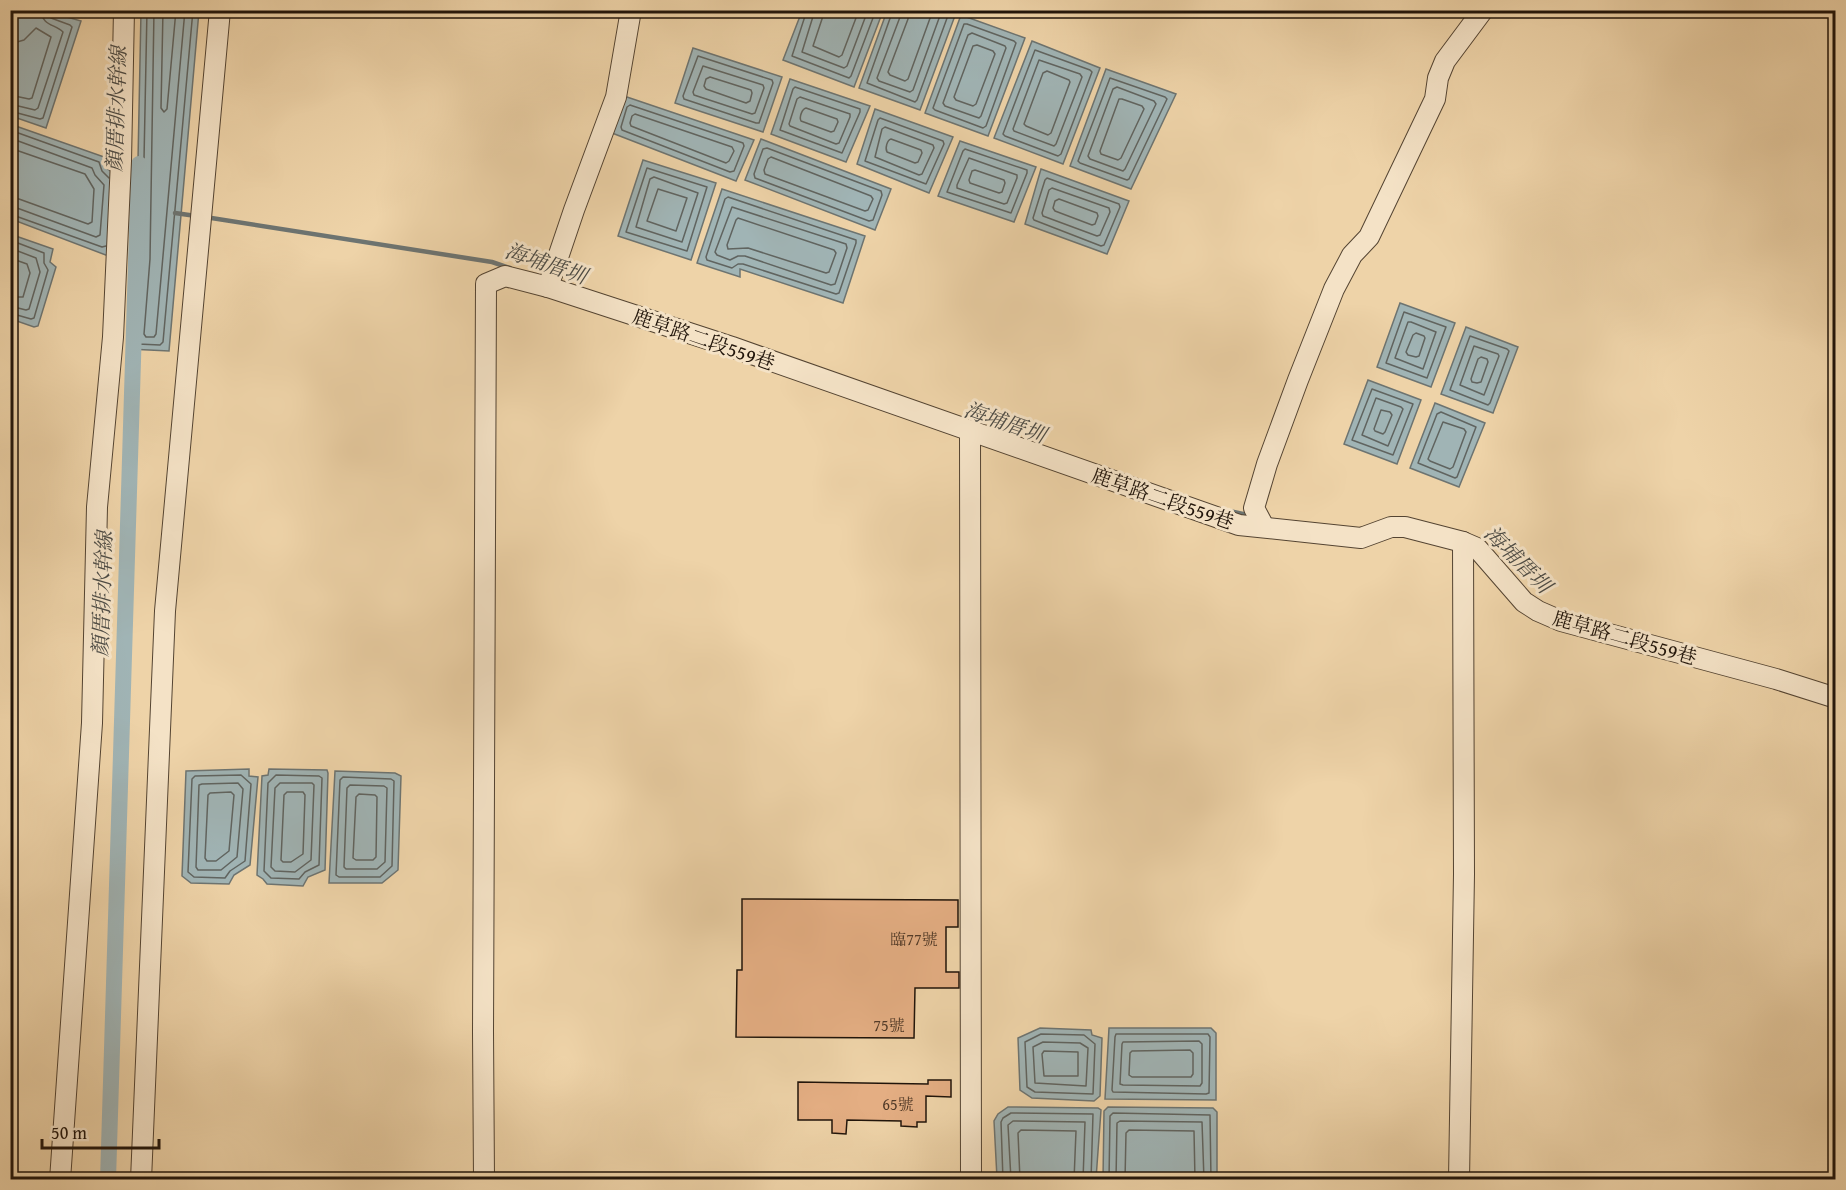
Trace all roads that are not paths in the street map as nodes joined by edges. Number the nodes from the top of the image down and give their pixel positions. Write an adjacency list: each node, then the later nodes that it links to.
1 (124, 10): 10 (street)
2 (220, 10): 11 (street)
3 (631, 10): 5 (street)
4 (1483, 10): 7 (street)
5 (548, 286): 6 (street, 鹿草路二段559巷); 12 (street, 鹿草路二段559巷)
6 (970, 430): 7 (street, 鹿草路二段559巷); 13 (street)
7 (1264, 527): 8 (street, 鹿草路二段559巷)
8 (1463, 542): 9 (street, 鹿草路二段559巷); 14 (street)
9 (1836, 698)
10 (60, 1179)
11 (141, 1179)
12 (484, 1179)
13 (971, 1179)
14 (1460, 1179)

